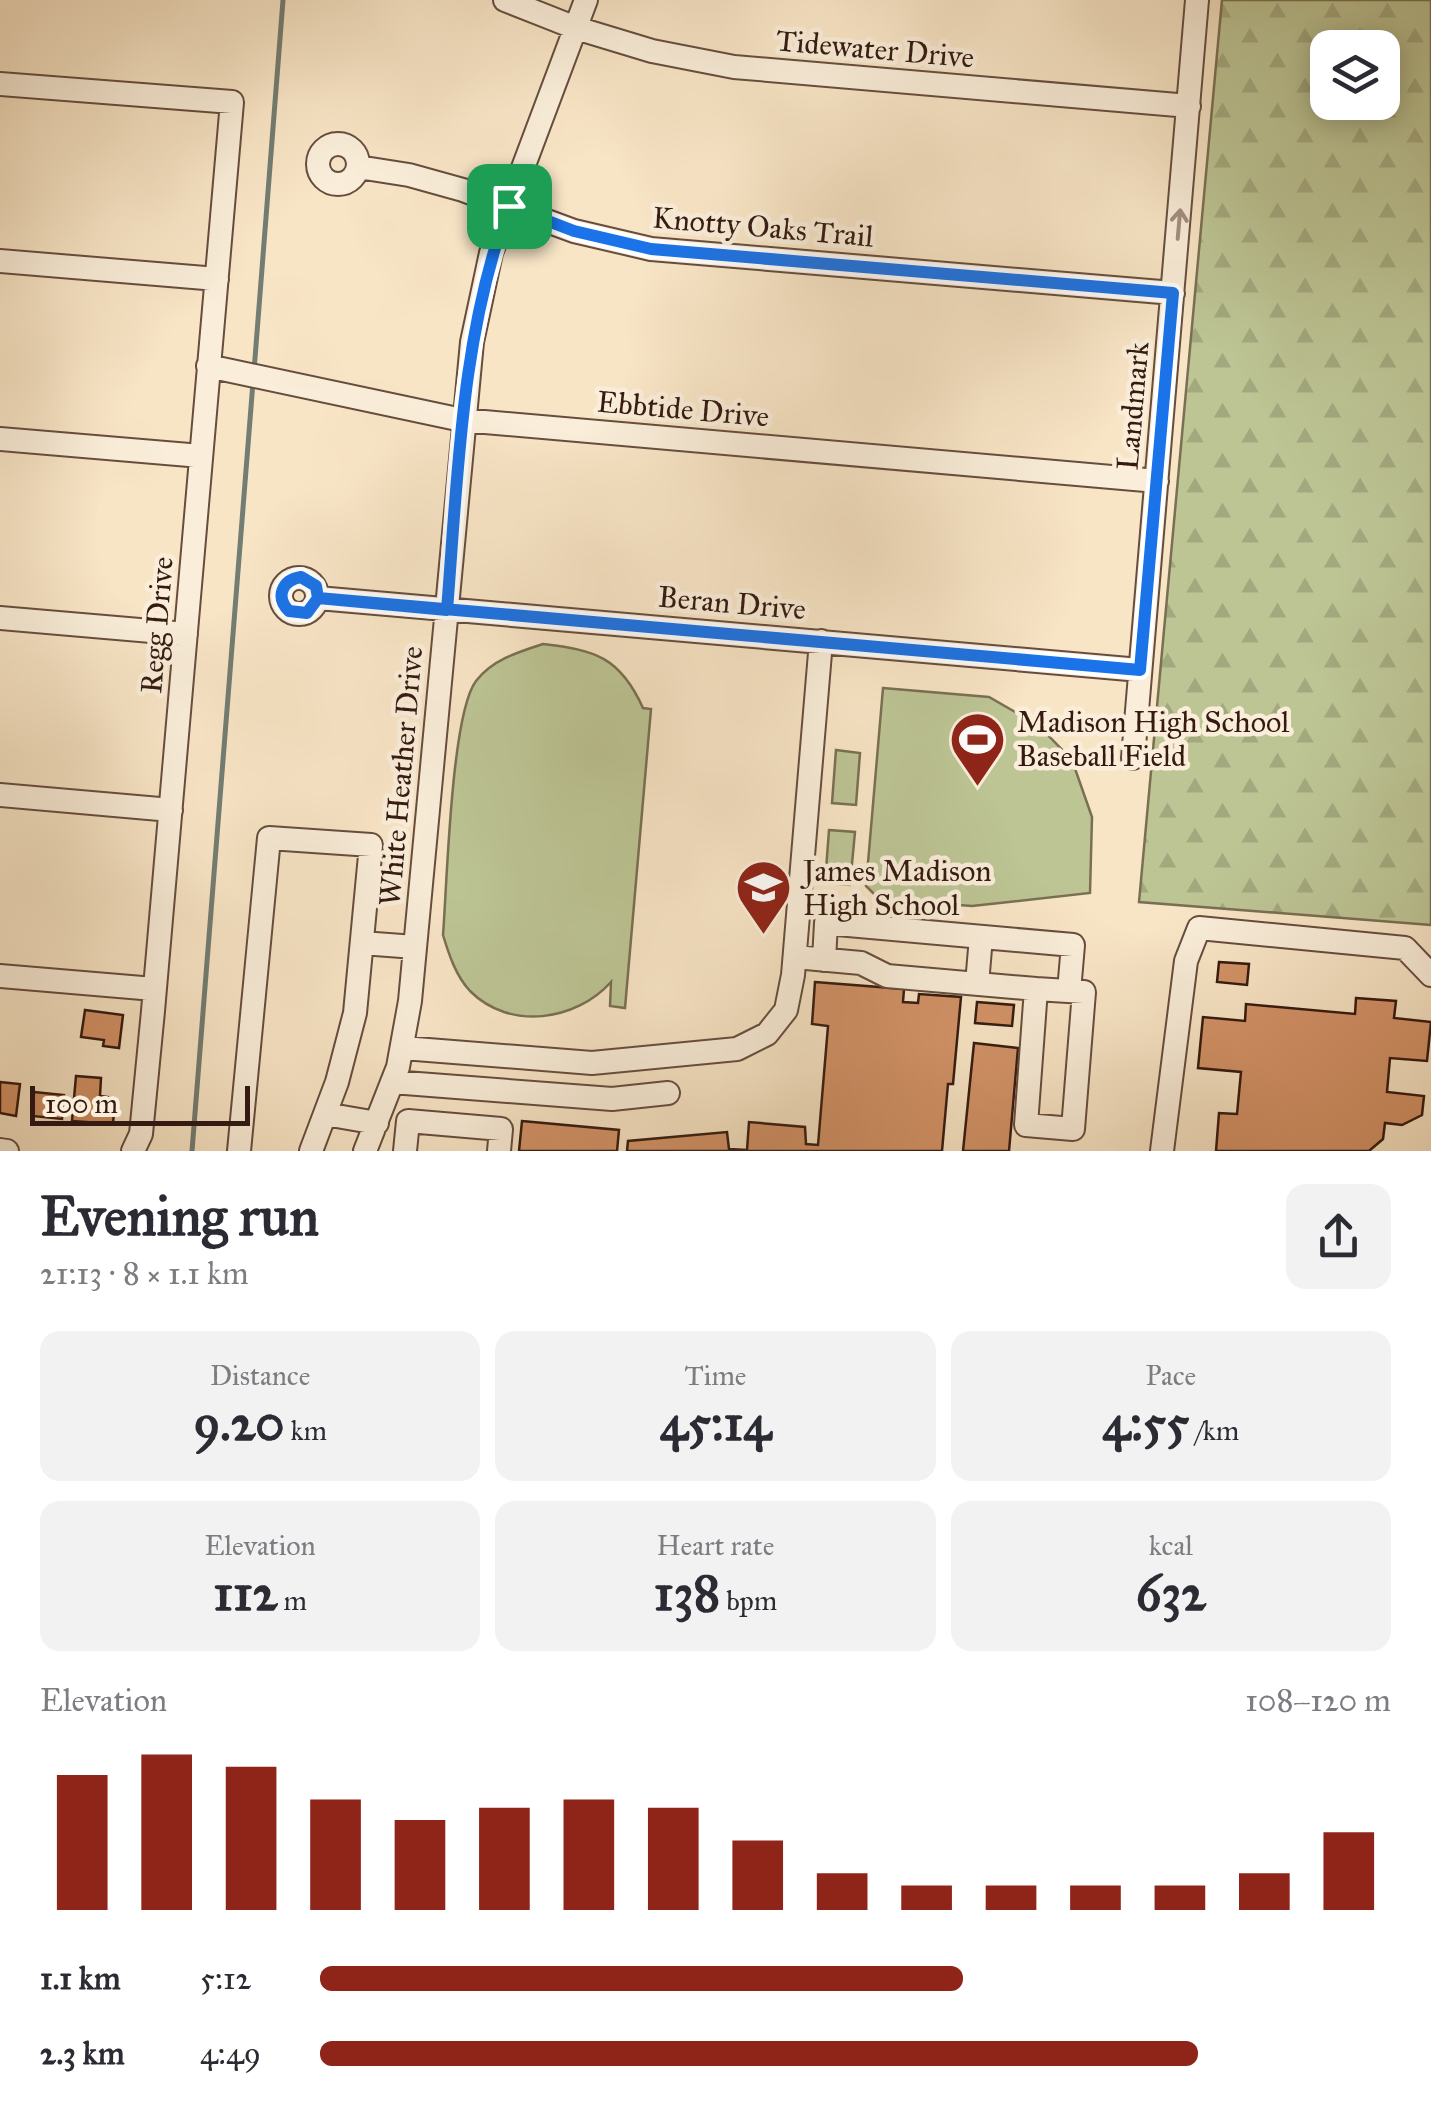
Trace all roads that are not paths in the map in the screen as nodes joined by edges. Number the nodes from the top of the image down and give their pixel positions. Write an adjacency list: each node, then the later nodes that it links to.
1 (505, 0): 4 (street, Tidewater Drive)
2 (586, 0): 4 (street, White Heather Drive)
3 (1197, 0): 6 (street, Landmark)
4 (576, 28): 6 (street, Tidewater Drive); 8 (street, White Heather Drive)
5 (0, 84): 10 (street, Regg Drive)
6 (1190, 106): 11 (street, Landmark, one-way to 6)
7 (358, 167): 8 (street, Knotty Oaks Trail)
8 (509, 206): 11 (street, Knotty Oaks Trail); 13 (street, White Heather Drive)
9 (0, 260): 10 (street)
10 (217, 279): 12 (street, Regg Drive)
11 (1173, 293): 16 (street, Landmark)
12 (208, 366): 13 (street, Ebbtide Drive); 15 (street, Regg Drive)
13 (462, 420): 16 (street, Ebbtide Drive); 18 (street, White Heather Drive)
14 (0, 439): 15 (street)
15 (202, 456): 20 (street, Regg Drive)
16 (1157, 481): 22 (street, Landmark)
17 (318, 598): 18 (street, Beran Drive)
18 (447, 610): 21 (street, Beran Drive); 28 (street, White Heather Drive)
19 (0, 618): 20 (street)
20 (186, 634): 25 (street, Regg Drive)
21 (822, 641): 22 (street, Beran Drive); 29 (street)
22 (1140, 670): 23 (street, Landmark)
23 (1133, 758)
24 (0, 795): 25 (street)
25 (171, 810): 34 (street, Regg Drive)
26 (981, 937): 30 (street); 33 (street); 36 (street)
27 (362, 943): 28 (street); 40 (street); 44 (street)
28 (415, 947): 37 (street, White Heather Drive)
29 (794, 957): 30 (street); 37 (street)
30 (824, 960): 33 (street)
31 (1431, 975): 49 (street)
32 (0, 976): 34 (street)
33 (977, 984): 35 (street)
34 (154, 989): 43 (street, Regg Drive)
35 (1036, 989): 36 (street); 36 (street)
36 (1069, 991)
37 (403, 1048): 38 (street, White Heather Drive)
38 (392, 1082): 39 (street); 41 (street, White Heather Drive)
39 (668, 1094)
40 (325, 1114): 41 (street); 45 (street)
41 (380, 1117): 42 (street); 46 (street, White Heather Drive)
42 (408, 1121): 47 (street); 48 (street)
43 (133, 1151)
44 (240, 1151)
45 (311, 1151)
46 (365, 1151)
47 (405, 1151)
48 (500, 1151)
49 (1162, 1151)

